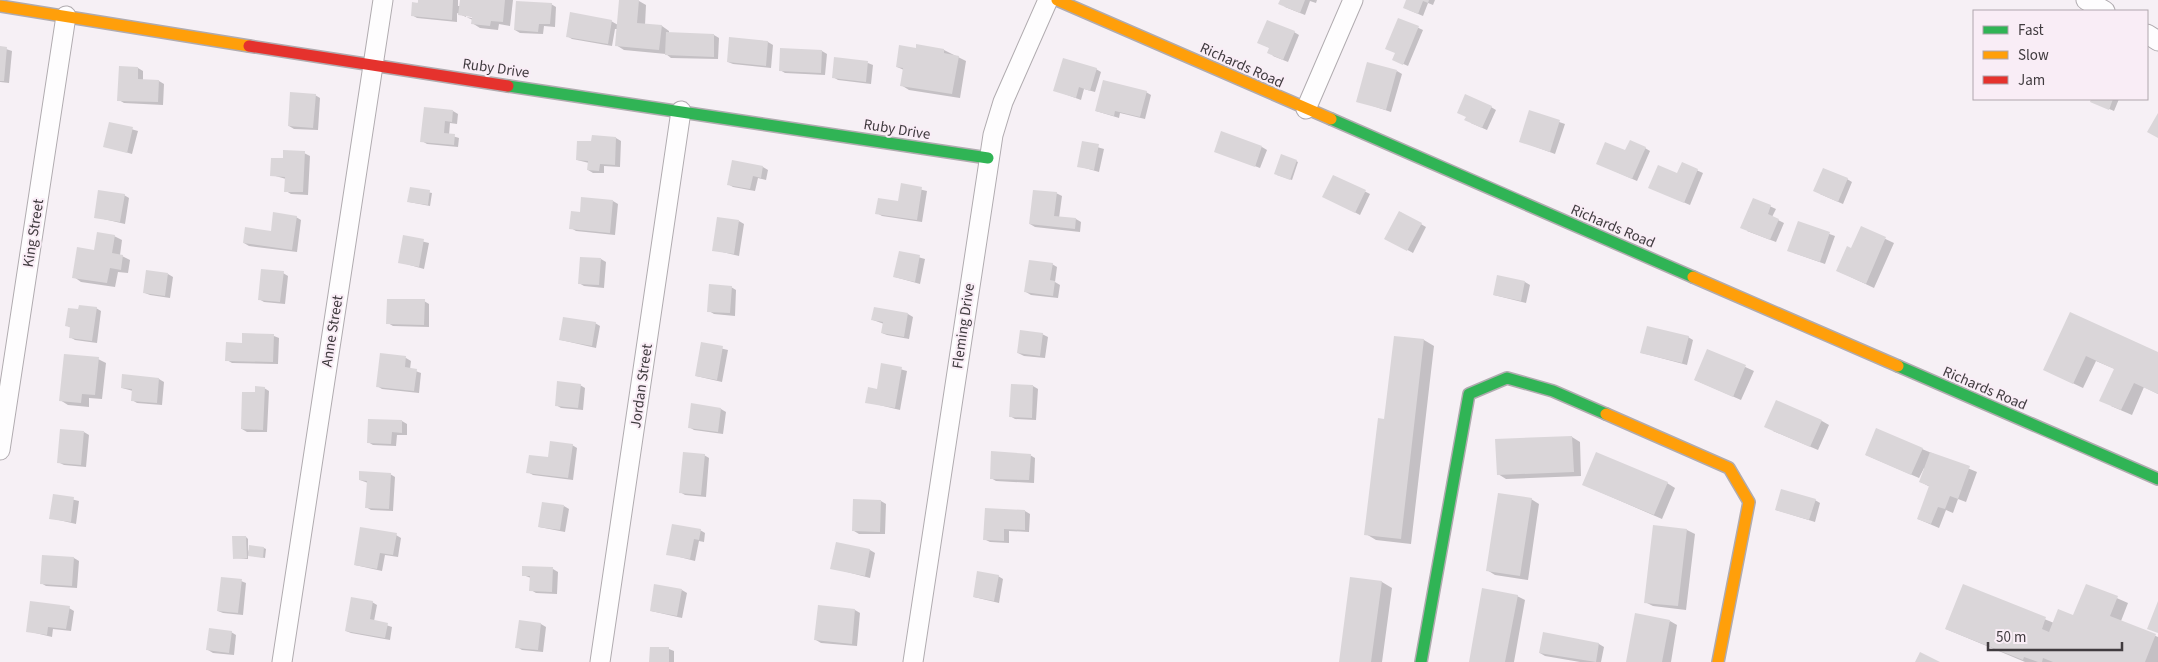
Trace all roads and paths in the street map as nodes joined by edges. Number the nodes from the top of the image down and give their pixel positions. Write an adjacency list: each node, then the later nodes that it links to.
1 (383, 0): 9 (street, Anne Street)
2 (1048, 0): 12 (street, Fleming Drive)
3 (1057, 0): 10 (street, Richards Road)
4 (1353, 0): 10 (street)
5 (2086, 0): 7 (street)
6 (0, 6): 8 (street, Ruby Drive)
7 (2104, 10)
8 (66, 16): 9 (street, Ruby Drive); 13 (street, King Street)
9 (373, 66): 11 (street, Ruby Drive); 15 (street, Anne Street)
10 (1306, 109): 14 (street, Richards Road)
11 (682, 110): 12 (street, Ruby Drive); 16 (street, Jordan Street)
12 (988, 158): 17 (street, Fleming Drive)
13 (0, 450)
14 (2158, 479)
15 (282, 662)
16 (600, 662)
17 (913, 662)
18 (1421, 662): 19 (street)
19 (1718, 662)

